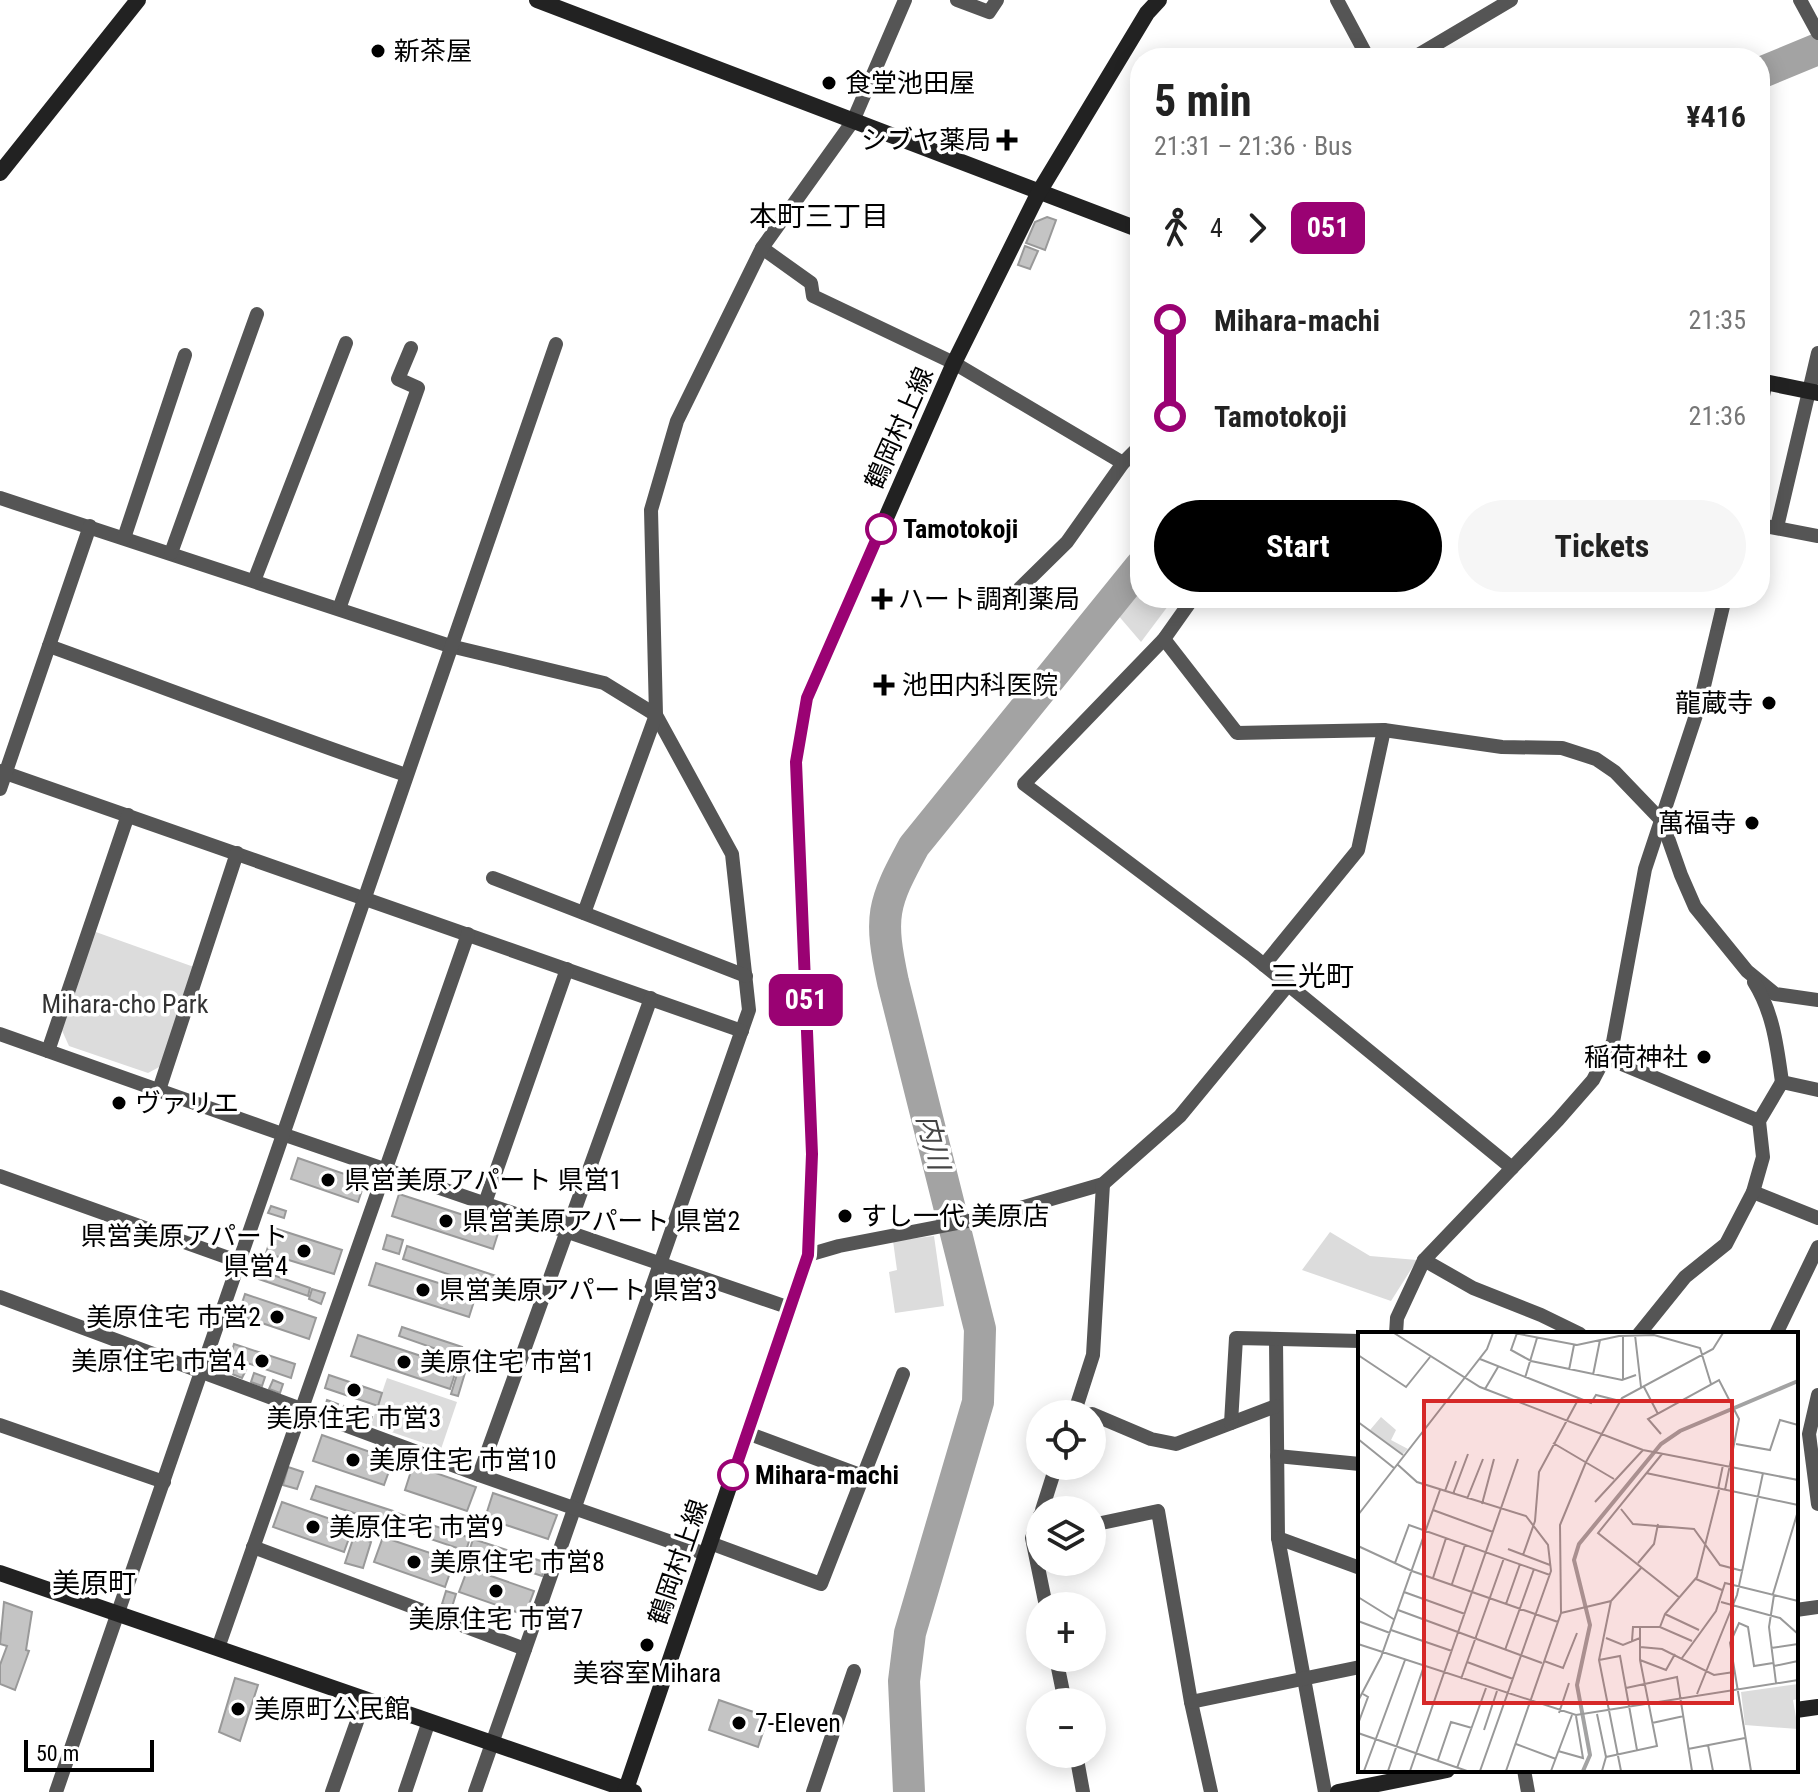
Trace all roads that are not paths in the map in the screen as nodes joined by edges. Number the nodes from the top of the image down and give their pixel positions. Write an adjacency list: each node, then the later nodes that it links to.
1 (138, 0): 14 (main road)
2 (537, 0): 13 (main road)
3 (905, 0): 13 (street)
4 (957, 0): 5 (street)
5 (997, 0)
6 (1156, 0): 15 (main road, 鶴岡村上線)
7 (1337, 0): 11 (street)
8 (1511, 0): 12 (street)
9 (1800, 0): 10 (street)
10 (1814, 27)
11 (1363, 48)
12 (1430, 48)
13 (853, 121): 15 (main road); 17 (street)
14 (0, 173)
15 (1039, 192): 16 (main road); 24 (main road, 鶴岡村上線)
16 (1130, 226)
17 (762, 248): 24 (street); 44 (street)
18 (257, 314): 35 (street)
19 (346, 343): 36 (street)
20 (556, 344): 43 (street)
21 (411, 348): 40 (street)
22 (1818, 353): 26 (street)
23 (185, 355): 34 (street)
24 (954, 363): 28 (street); 81 (main road, 鶴岡村上線)
25 (1770, 383): 26 (main road)
26 (1814, 392): 32 (street)
27 (1130, 456): 28 (street)
28 (1123, 463): 37 (street)
29 (0, 498): 30 (street)
30 (90, 526): 34 (street); 42 (street)
31 (1770, 526): 32 (street)
32 (1777, 527): 33 (street)
33 (1818, 536)
34 (124, 538): 35 (street)
35 (171, 553): 36 (street)
36 (254, 581): 40 (street)
37 (1010, 598)
38 (1186, 608): 41 (street)
39 (1723, 608): 50 (street)
40 (339, 609): 43 (street)
41 (1164, 639): 45 (street); 56 (street)
42 (49, 646): 46 (street); 47 (street)
43 (450, 646): 44 (street); 47 (street)
44 (656, 715): 54 (street); 59 (street)
45 (1384, 730): 50 (street); 56 (street)
46 (3, 772): 48 (street); 49 (street)
47 (406, 775): 53 (street)
48 (0, 789)
49 (128, 815): 51 (street); 65 (street)
50 (1662, 821): 58 (street); 66 (street)
51 (237, 853): 53 (street); 68 (street)
52 (493, 878): 54 (street)
53 (365, 898): 55 (street); 71 (street)
54 (584, 913): 59 (street)
55 (468, 934): 57 (street); 73 (street)
56 (1264, 965): 60 (street)
57 (567, 969): 61 (street); 77 (street)
58 (1747, 971): 62 (street); 67 (street)
59 (746, 976): 63 (street)
60 (1288, 985): 72 (street); 75 (street)
61 (651, 998): 63 (street); 79 (street)
62 (1818, 1000)
63 (742, 1031): 84 (street)
64 (0, 1034): 65 (street)
65 (48, 1051): 68 (street)
66 (1605, 1057): 70 (street); 72 (street)
67 (1782, 1082): 69 (street); 70 (street)
68 (159, 1090): 71 (street)
69 (1818, 1090)
70 (1759, 1121): 76 (street)
71 (285, 1135): 73 (street); 83 (street)
72 (1512, 1168): 82 (street)
73 (386, 1169): 77 (street); 98 (street)
74 (0, 1176): 83 (street)
75 (1103, 1184): 81 (street); 96 (street)
76 (1753, 1192): 78 (street); 89 (street)
77 (485, 1203): 79 (street)
78 (1818, 1218)
79 (569, 1231): 84 (street); 105 (street)
80 (1818, 1247): 90 (street)
81 (808, 1255): 86 (main road, 鶴岡村上線)
82 (1424, 1260): 87 (street); 88 (street)
83 (240, 1262): 93 (street)
84 (660, 1262): 86 (street); 109 (street)
85 (0, 1297): 93 (street)
86 (790, 1308): 102 (main road, 鶴岡村上線)
87 (1396, 1332)
88 (1576, 1332)
89 (1641, 1332)
90 (1777, 1332)
91 (1276, 1340): 92 (street); 97 (street); 100 (street)
92 (1358, 1341)
93 (202, 1372): 98 (street); 107 (street)
94 (903, 1374): 106 (street)
95 (1818, 1395): 108 (street)
96 (1079, 1400)
97 (1276, 1406): 100 (street); 103 (street)
98 (302, 1409): 105 (street); 112 (street)
99 (1106, 1420): 100 (street)
100 (1231, 1423)
101 (0, 1425): 107 (street)
102 (747, 1433): 106 (street); 113 (main road, 鶴岡村上線)
103 (1277, 1456): 104 (street); 111 (street)
104 (1358, 1464)
105 (479, 1475): 109 (street)
106 (863, 1476): 113 (street)
107 (164, 1482): 118 (street)
108 (1818, 1504)
109 (576, 1507): 113 (street); 120 (street)
110 (1106, 1522): 125 (street)
111 (1278, 1538): 114 (street); 123 (street)
112 (253, 1547): 119 (street); 120 (street)
113 (708, 1549): 133 (main road, 鶴岡村上線)
114 (1358, 1567)
115 (0, 1573): 118 (main road)
116 (1818, 1607): 117 (street)
117 (1798, 1610)
118 (118, 1614): 119 (main road); 134 (street)
119 (218, 1648): 124 (main road)
120 (525, 1649): 129 (street)
121 (1358, 1667): 123 (street)
122 (854, 1671): 138 (street)
123 (1304, 1679): 125 (street); 141 (street)
124 (365, 1699): 128 (main road); 135 (street)
125 (1191, 1702): 140 (street)
126 (1818, 1707): 127 (main road)
127 (1798, 1710)
128 (429, 1721): 129 (main road); 136 (street)
129 (492, 1743): 133 (main road); 137 (street)
130 (1079, 1768): 139 (street)
131 (1437, 1772): 142 (main road)
132 (1524, 1772): 143 (street)
133 (629, 1791)
134 (56, 1792)
135 (332, 1792)
136 (405, 1792)
137 (475, 1792)
138 (813, 1792)
139 (1083, 1792)
140 (1211, 1792)
141 (1325, 1792)
142 (1338, 1792)
143 (1528, 1792)

